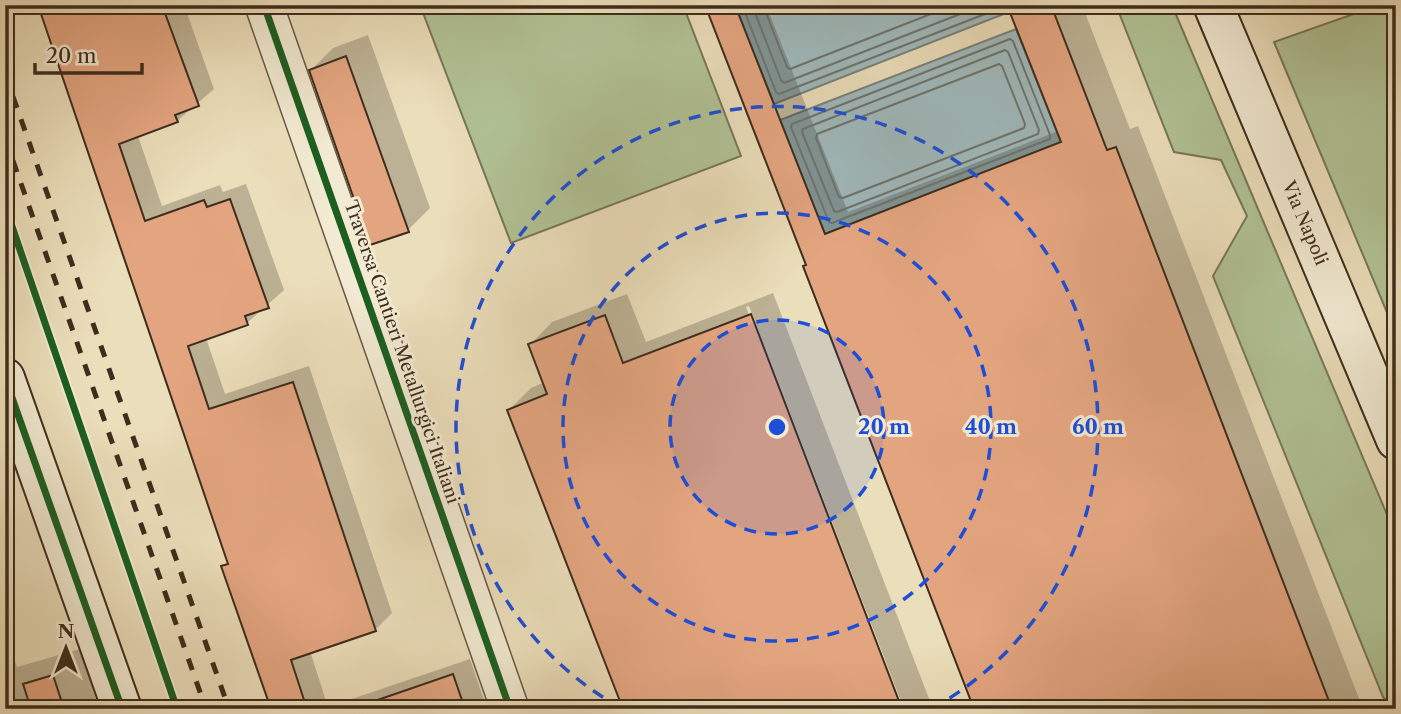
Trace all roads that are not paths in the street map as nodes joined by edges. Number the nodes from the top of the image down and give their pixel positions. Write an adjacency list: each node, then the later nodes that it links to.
1 (264, 5): 6 (street, Traversa Cantieri Metallurgici Italiani)
2 (1213, 5): 4 (street, Via Napoli)
3 (5, 378): 5 (street)
4 (1396, 440)
5 (122, 709)
6 (510, 709)

